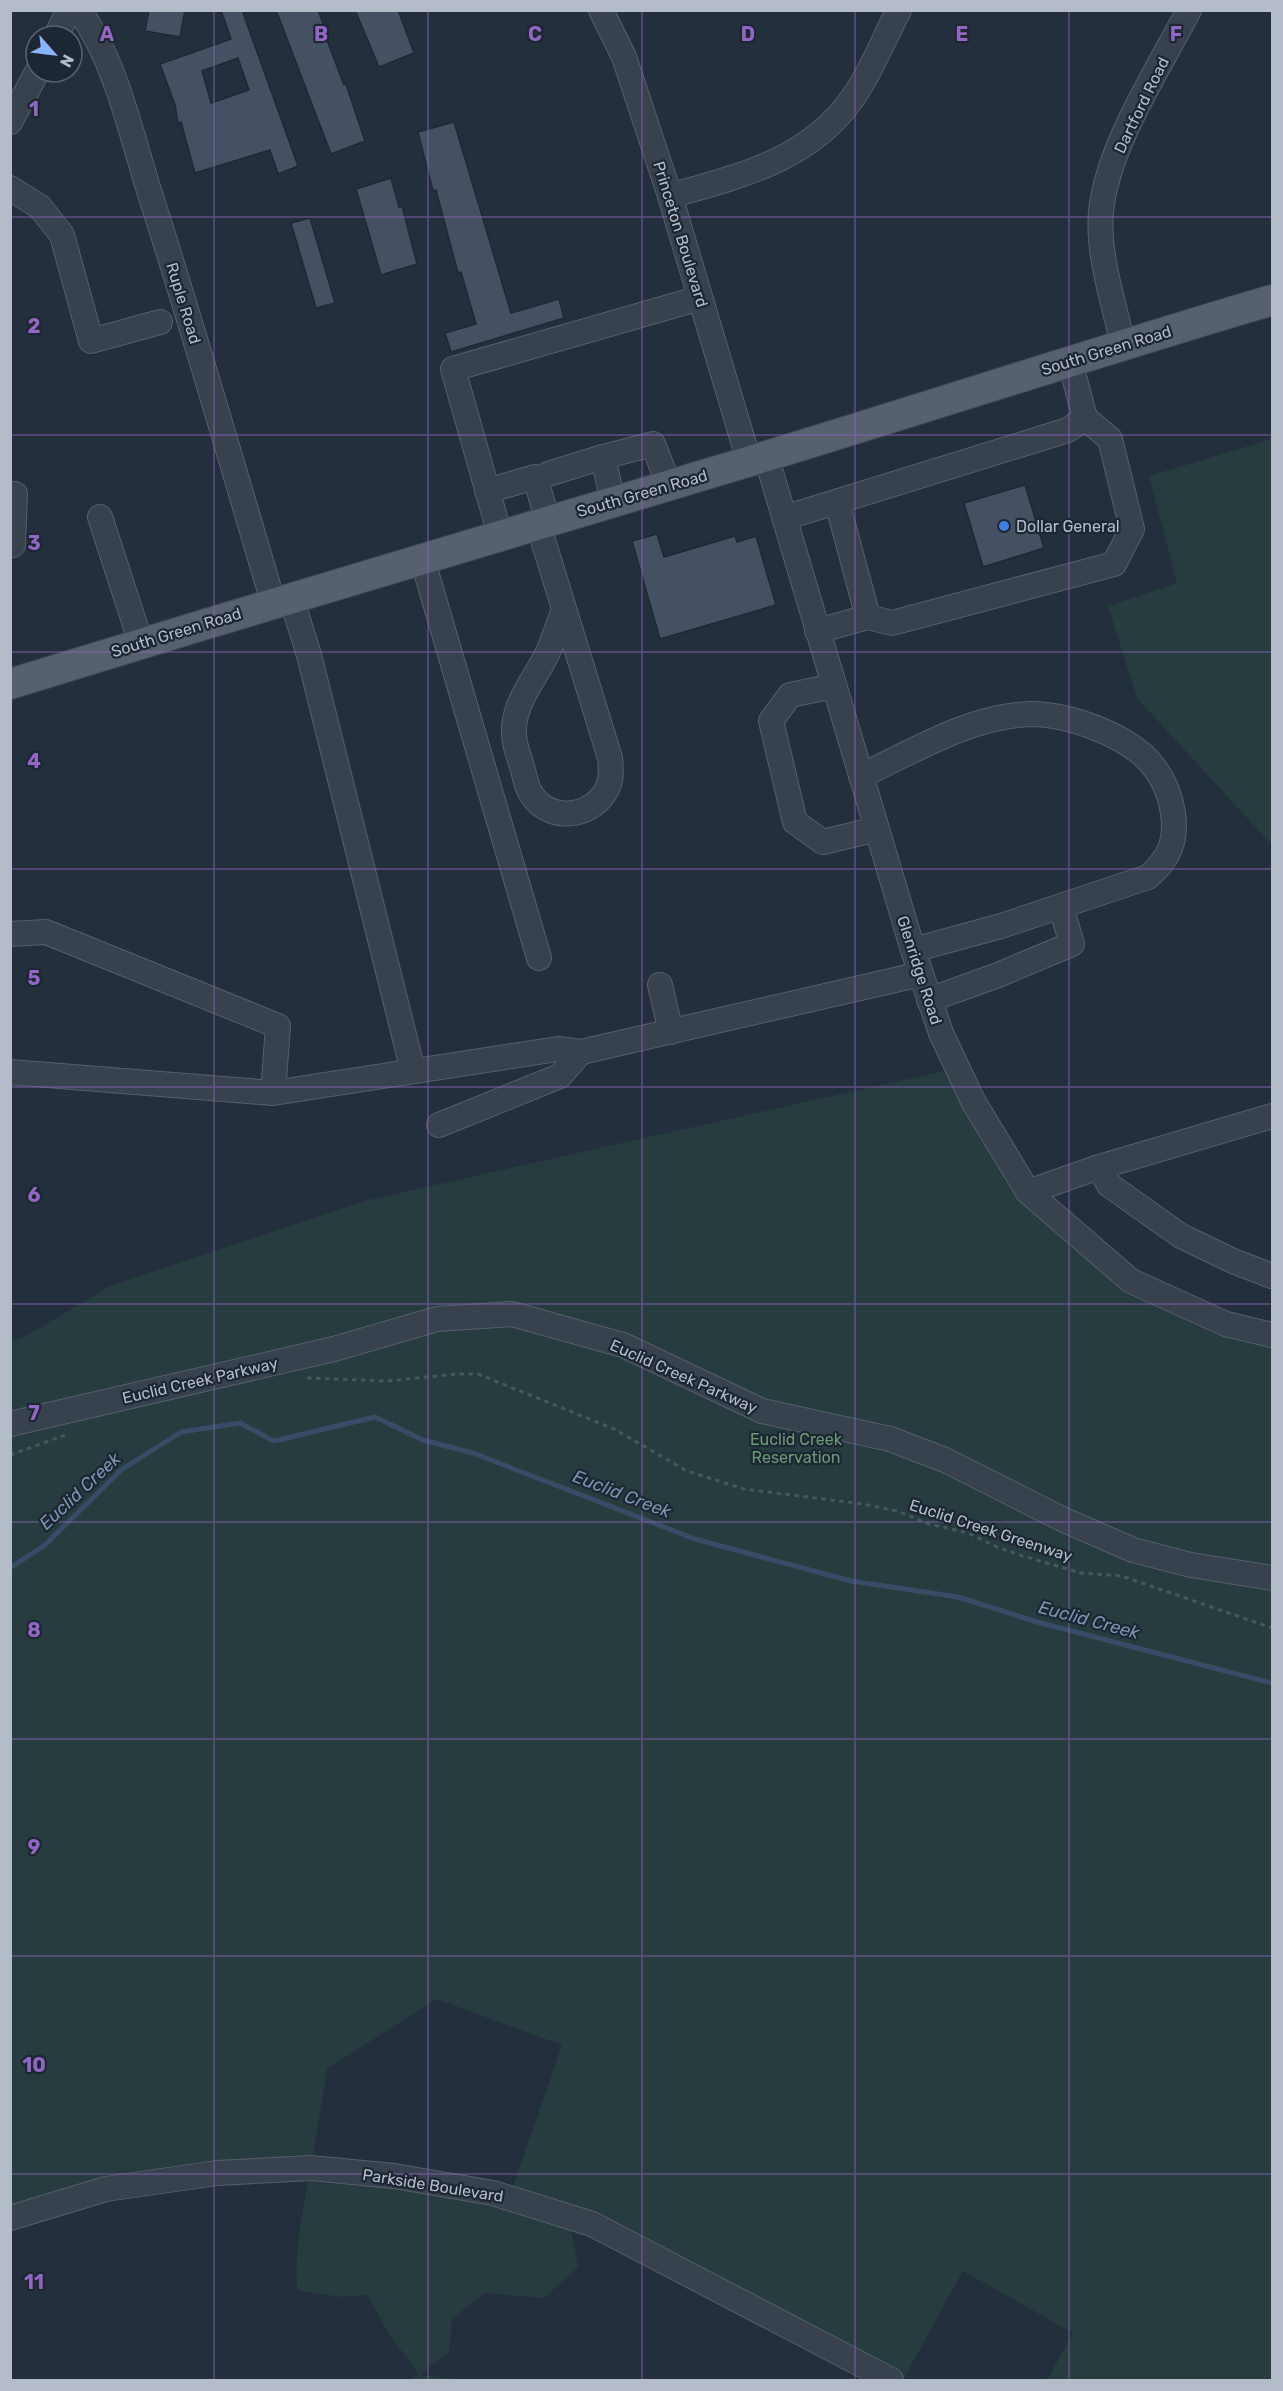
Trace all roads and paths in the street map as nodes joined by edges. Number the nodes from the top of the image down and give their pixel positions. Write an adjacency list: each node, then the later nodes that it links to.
1 (69, 10): 6 (street)
2 (79, 10): 31 (street, Ruple Road)
3 (601, 10): 10 (street, Princeton Boulevard)
4 (899, 10): 10 (street)
5 (1189, 10): 14 (street, Dartford Road)
6 (62, 24)
7 (31, 84): 8 (street)
8 (10, 122)
9 (10, 188): 13 (street)
10 (670, 196): 11 (street, Princeton Boulevard)
11 (700, 298): 18 (street, Princeton Boulevard); 21 (street)
12 (1272, 300): 14 (main road, South Green Road)
13 (160, 322)
14 (1123, 344): 15 (main road, South Green Road)
15 (1070, 361): 16 (street); 18 (main road, South Green Road)
16 (1085, 418): 24 (street); 33 (street)
17 (603, 458): 19 (street); 20 (street); 23 (street)
18 (757, 459): 20 (main road, South Green Road); 26 (street, Glenridge Road)
19 (548, 474)
20 (669, 485): 23 (main road, South Green Road)
21 (487, 491): 27 (street); 28 (street)
22 (10, 494): 29 (street)
23 (613, 502): 27 (main road, South Green Road)
24 (837, 502): 26 (street); 33 (street)
25 (100, 517): 35 (street)
26 (784, 518): 34 (street, Glenridge Road)
27 (543, 522): 28 (main road, South Green Road); 32 (street)
28 (500, 535): 30 (main road, South Green Road)
29 (10, 545)
30 (422, 558): 31 (main road, South Green Road); 43 (street)
31 (282, 600): 35 (main road, South Green Road); 49 (street, Ruple Road)
32 (564, 609): 32 (street)
33 (868, 617): 34 (street)
34 (818, 631): 37 (street, Glenridge Road)
35 (141, 643): 36 (main road, South Green Road)
36 (10, 684)
37 (834, 686): 38 (street, Glenridge Road); 39 (street)
38 (861, 776): 39 (street, Glenridge Road); 40 (street)
39 (876, 829): 42 (street, Glenridge Road)
40 (1061, 907): 42 (street); 46 (street)
41 (10, 934): 51 (street)
42 (913, 951): 44 (street, Glenridge Road)
43 (539, 958)
44 (921, 974): 46 (street, Glenridge Road); 47 (street)
45 (660, 985): 47 (street)
46 (929, 999): 55 (street, Glenridge Road)
47 (671, 1032): 48 (street)
48 (581, 1052): 49 (street); 53 (street)
49 (413, 1071): 51 (street)
50 (10, 1072): 51 (street)
51 (273, 1093)
52 (1272, 1116): 54 (street)
53 (439, 1125)
54 (1099, 1167): 55 (street); 56 (street)
55 (1028, 1192): 57 (street, Glenridge Road)
56 (1272, 1275)
57 (1272, 1335)
58 (296, 1377): 63 (path, Euclid Creek Greenway)
59 (10, 1424): 62 (street, Euclid Creek Parkway)
60 (70, 1433): 61 (path)
61 (10, 1455)
62 (1272, 1578)
63 (1272, 1628)
64 (10, 2218): 65 (street, Parkside Boulevard)
65 (891, 2380)

